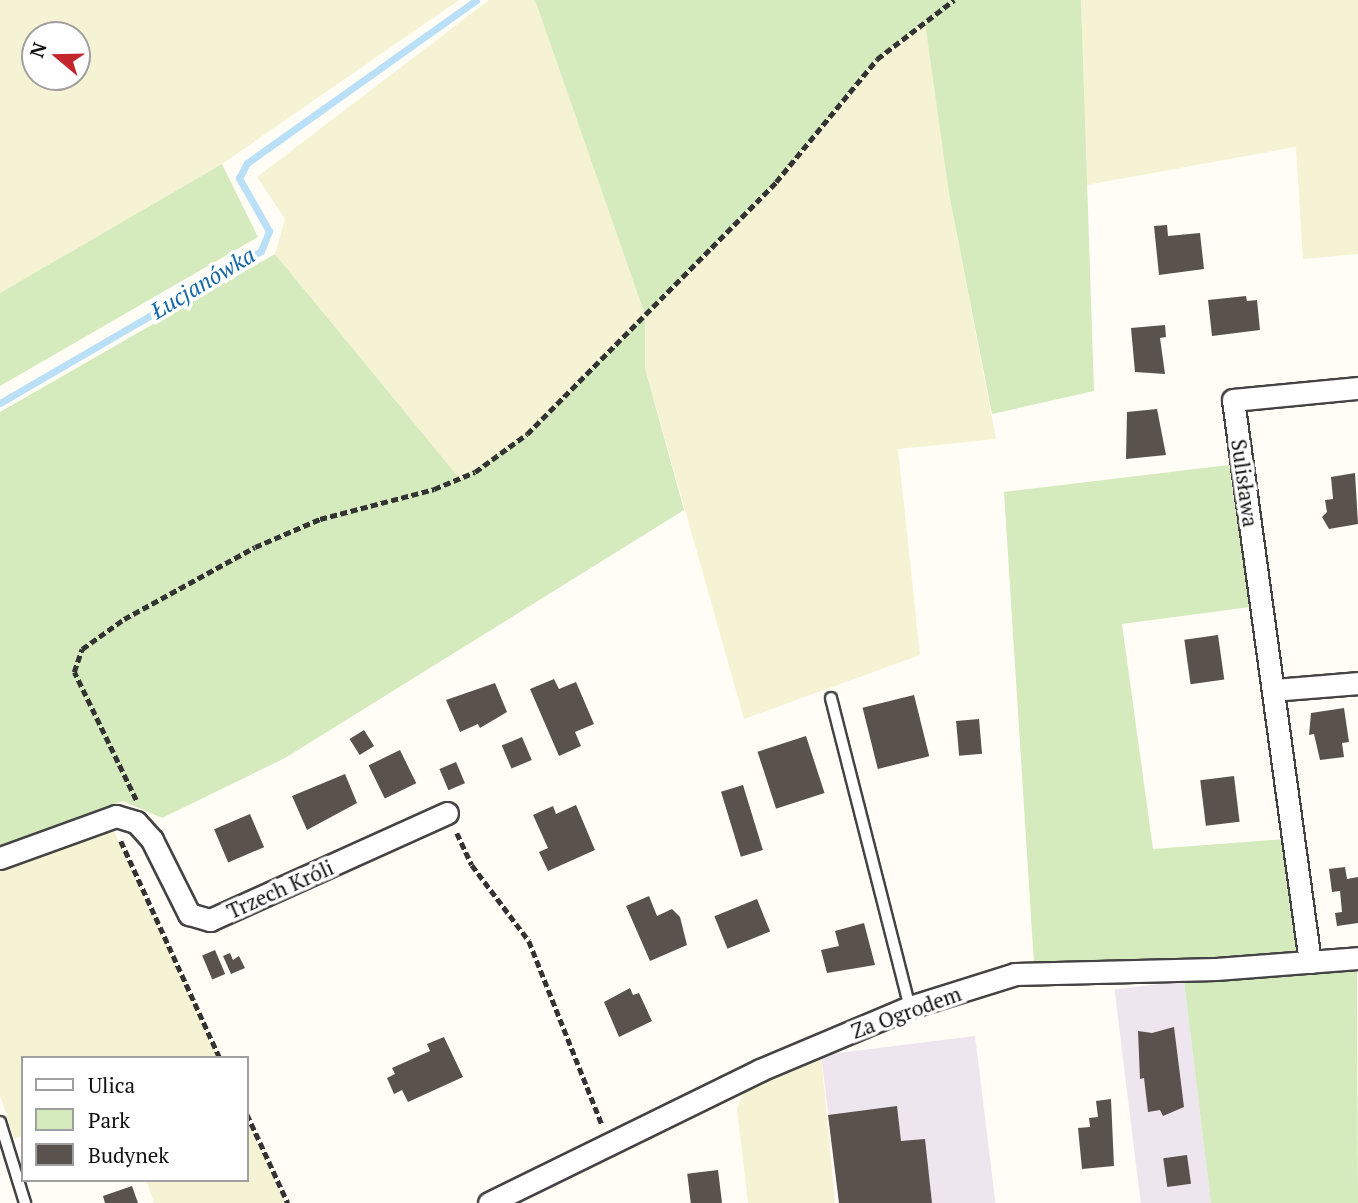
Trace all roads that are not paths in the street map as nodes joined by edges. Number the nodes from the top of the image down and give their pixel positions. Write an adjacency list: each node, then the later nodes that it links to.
1 (1358, 388): 3 (street, Sulisława)
2 (1358, 683): 3 (street)
3 (1273, 690): 8 (street, Sulisława)
4 (831, 698): 9 (lane)
5 (447, 813): 6 (street, Trzech Króli)
6 (0, 858)
7 (1358, 958): 8 (street, Za Ogrodem)
8 (1310, 962): 9 (street, Za Ogrodem)
9 (910, 1007): 12 (street, Za Ogrodem)
10 (0, 1122): 11 (lane)
11 (25, 1203)
12 (489, 1203)

